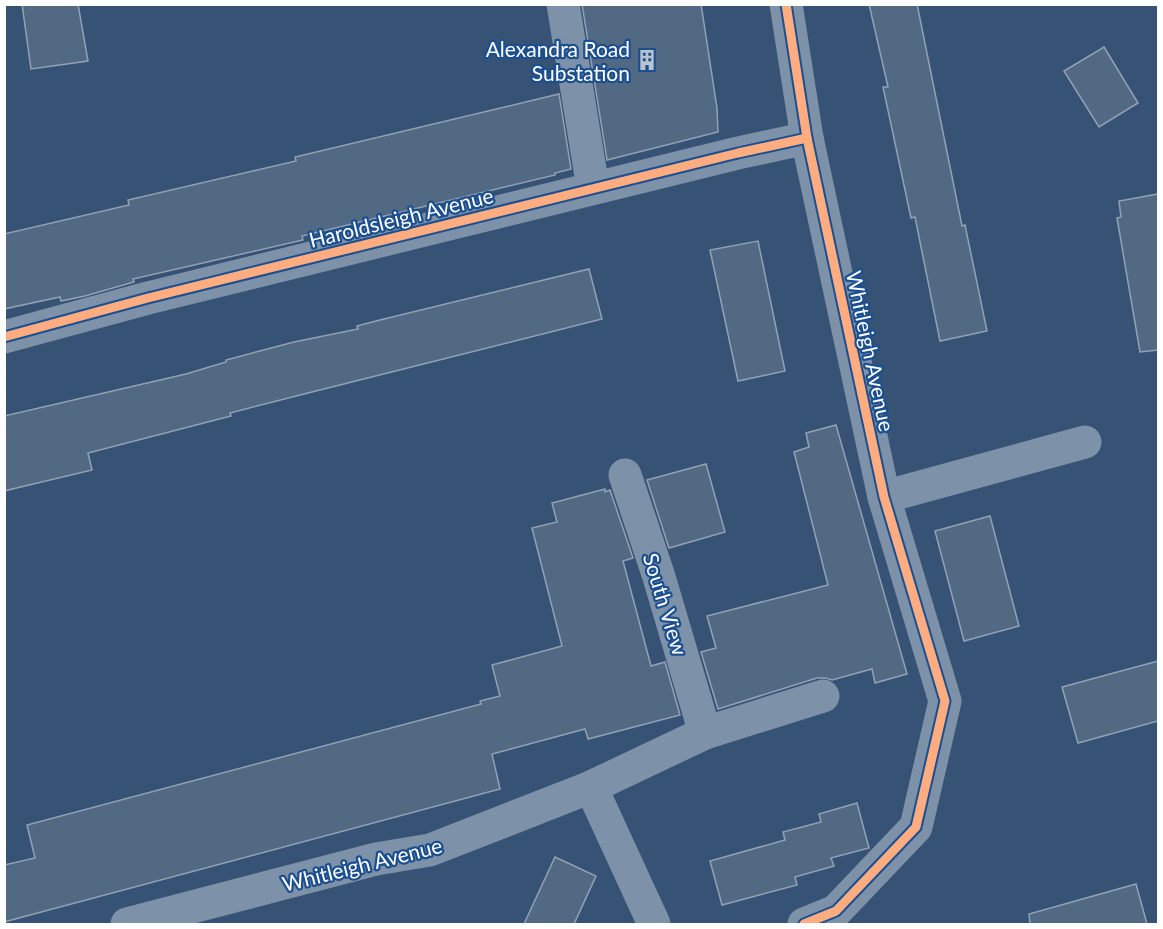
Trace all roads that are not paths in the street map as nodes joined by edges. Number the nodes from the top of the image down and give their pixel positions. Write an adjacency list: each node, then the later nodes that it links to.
1 (564, 4): 4 (street)
2 (786, 4): 3 (street, Whitleigh Avenue)
3 (807, 138): 4 (street, Haroldsleigh Avenue); 8 (street, Whitleigh Avenue)
4 (593, 188): 5 (street, Haroldsleigh Avenue)
5 (4, 337)
6 (1085, 442): 8 (street)
7 (625, 475): 10 (street, South View)
8 (884, 497): 14 (street, Whitleigh Avenue)
9 (823, 696): 10 (street, Whitleigh Avenue)
10 (705, 734): 11 (street, Whitleigh Avenue)
11 (591, 787): 12 (street, Whitleigh Avenue); 13 (street)
12 (127, 924)
13 (654, 924)
14 (804, 924)

